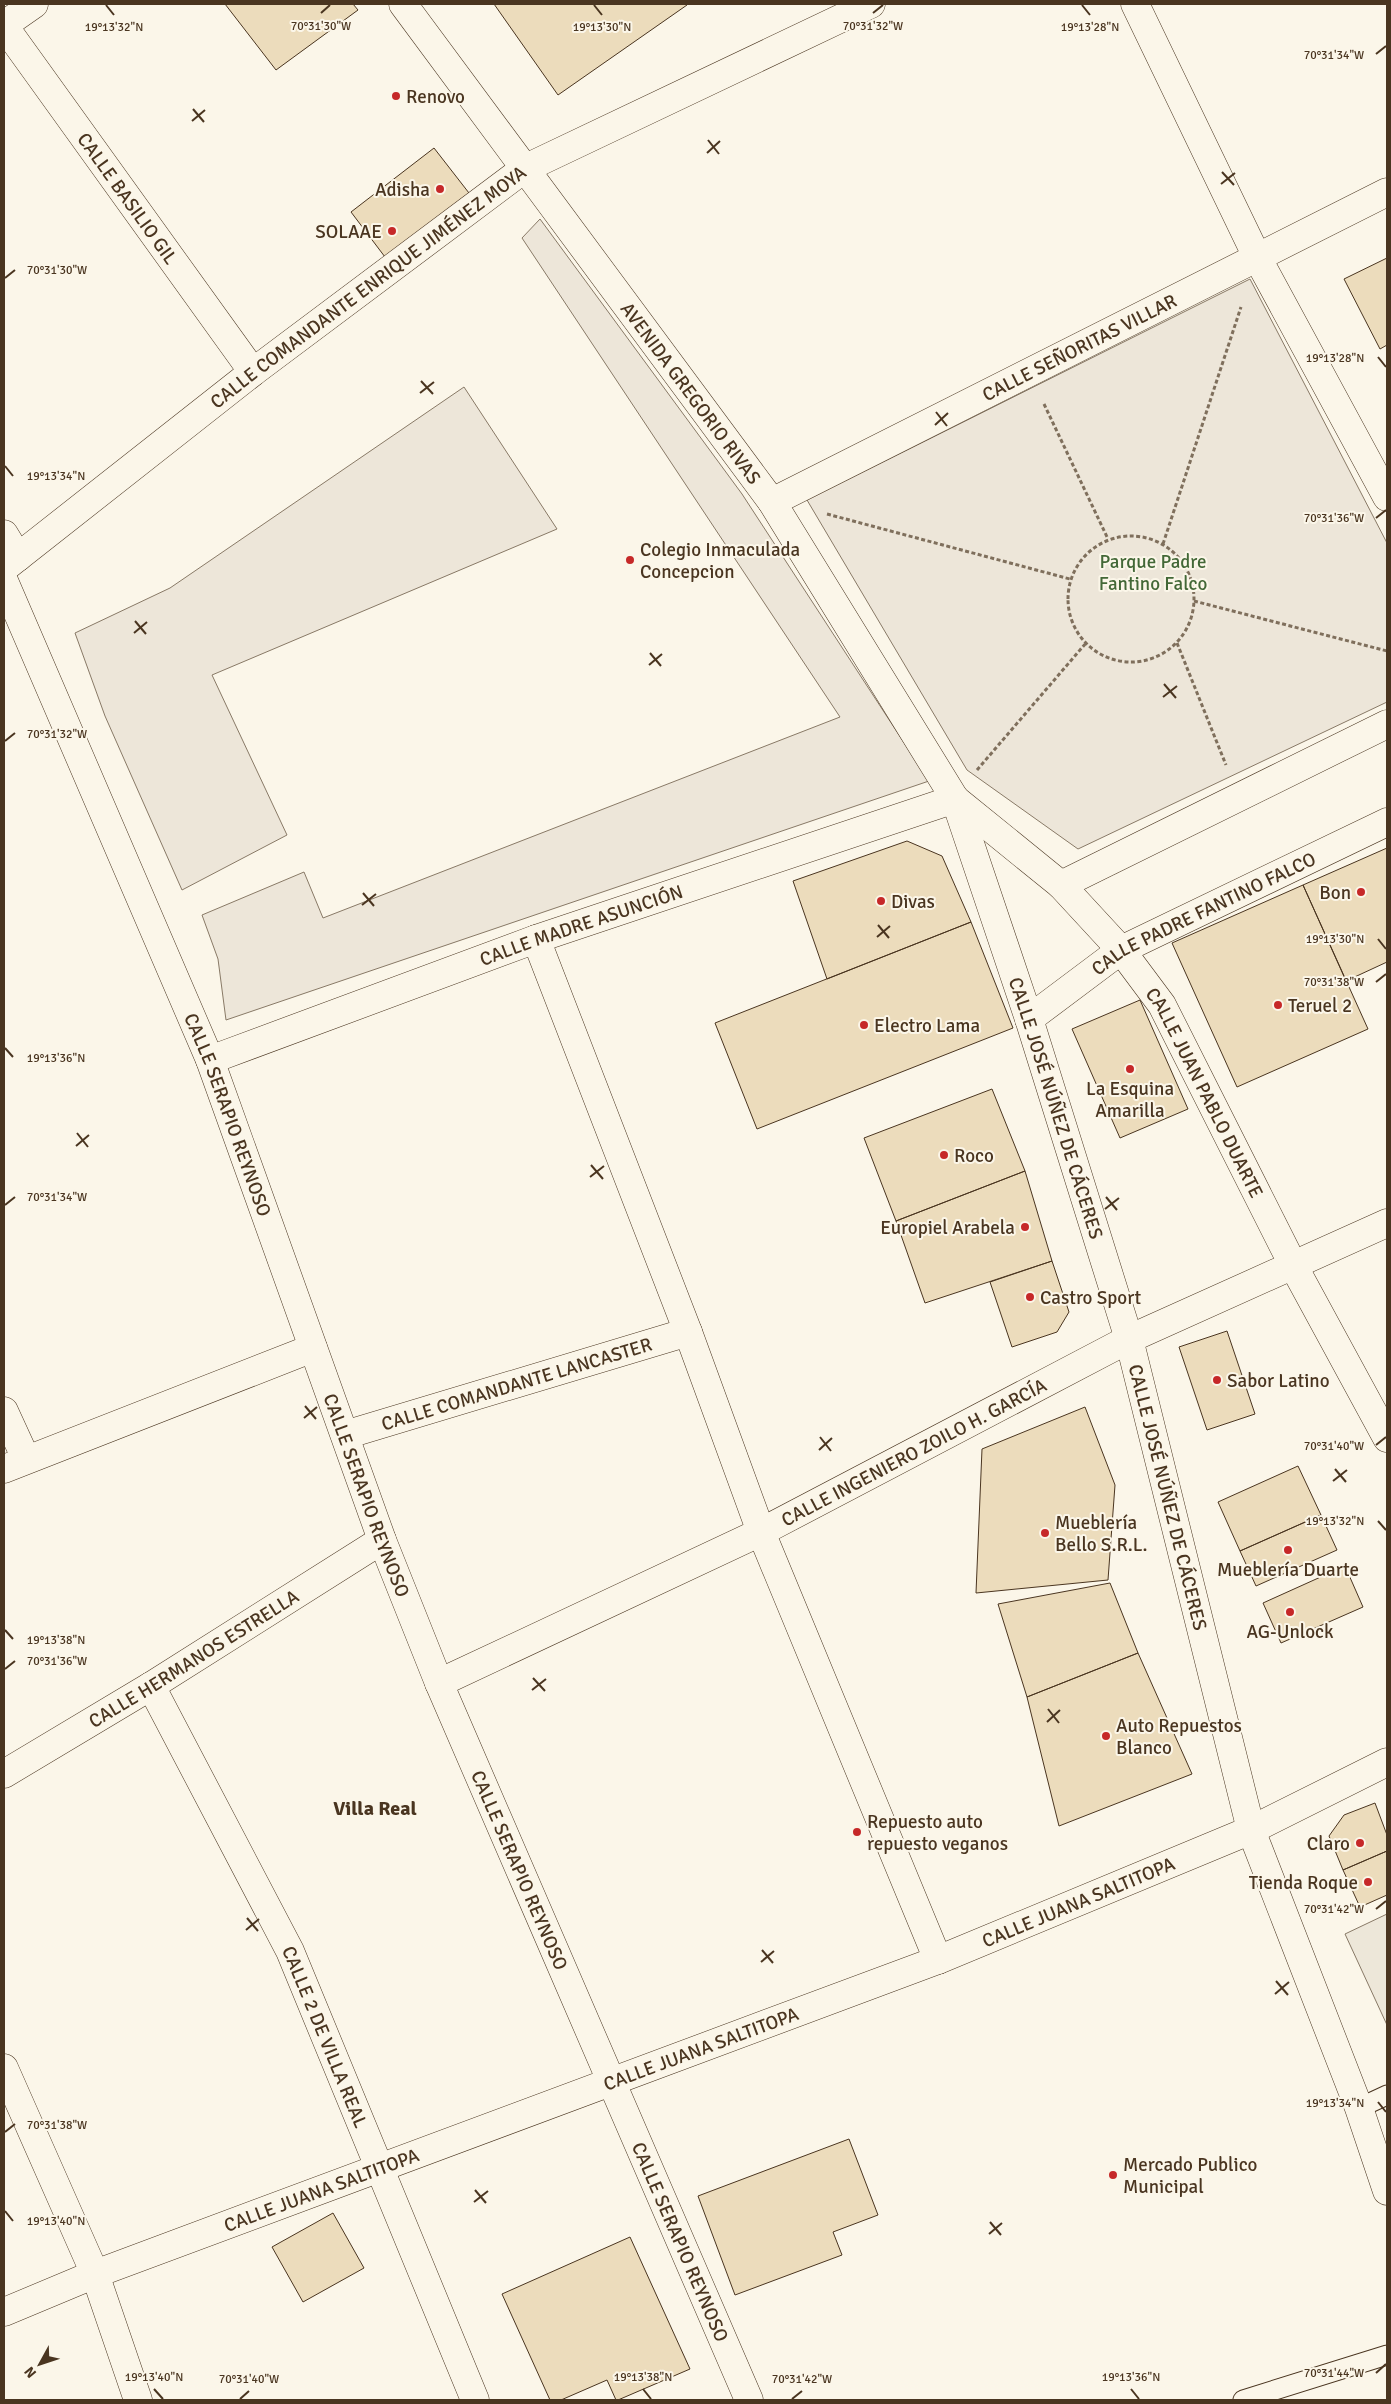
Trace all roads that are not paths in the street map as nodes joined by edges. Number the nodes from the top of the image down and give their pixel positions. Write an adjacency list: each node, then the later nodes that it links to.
1 (34, 4): 5 (street)
2 (403, 4): 6 (street, AVENIDA GREGORIO RIVAS)
3 (871, 4): 6 (street, CALLE COMANDANTE ENRIQUE JIMÉNEZ MOYA)
4 (1135, 4): 8 (street)
5 (4, 26): 9 (street, CALLE BASILIO GIL)
6 (524, 169): 9 (street, CALLE COMANDANTE ENRIQUE JIMÉNEZ MOYA); 11 (street, AVENIDA GREGORIO RIVAS)
7 (1387, 192): 8 (street, CALLE SEÑORITAS VILLAR)
8 (1257, 257): 10 (street); 11 (street, CALLE SEÑORITAS VILLAR)
9 (253, 372): 13 (street, CALLE COMANDANTE ENRIQUE JIMÉNEZ MOYA)
10 (1387, 497)
11 (772, 502): 16 (street, AVENIDA GREGORIO RIVAS)
12 (4, 534): 13 (street)
13 (11, 562)
14 (4, 581): 22 (street, CALLE SERAPIO REYNOSO)
15 (1387, 724): 18 (street)
16 (956, 799): 18 (street, CALLE JUAN PABLO DUARTE); 19 (street, CALLE MADRE ASUNCIÓN); 21 (street, CALLE JOSÉ NÚÑEZ DE CÁCERES)
17 (1387, 822): 20 (street, CALLE PADRE FANTINO FALCO)
18 (1061, 885): 20 (street, CALLE JUAN PABLO DUARTE)
19 (536, 939): 22 (street, CALLE MADRE ASUNCIÓN); 25 (street)
20 (1121, 950): 21 (street, CALLE PADRE FANTINO FALCO); 24 (street, CALLE JUAN PABLO DUARTE)
21 (1029, 1019): 26 (street, CALLE JOSÉ NÚÑEZ DE CÁCERES)
22 (210, 1060): 27 (street, CALLE SERAPIO REYNOSO)
23 (1387, 1223): 24 (street, CALLE INGENIERO ZOILO H. GARCÍA)
24 (1293, 1264): 26 (street, CALLE INGENIERO ZOILO H. GARCÍA); 30 (street, CALLE JUAN PABLO DUARTE)
25 (688, 1332): 29 (street, CALLE COMANDANTE LANCASTER); 32 (street)
26 (1129, 1339): 32 (street, CALLE INGENIERO ZOILO H. GARCÍA); 38 (street, CALLE JOSÉ NÚÑEZ DE CÁCERES)
27 (313, 1348): 29 (street, CALLE SERAPIO REYNOSO); 31 (street)
28 (4, 1411): 31 (street)
29 (345, 1435): 33 (street, CALLE SERAPIO REYNOSO)
30 (1387, 1438)
31 (15, 1464)
32 (761, 1532): 34 (street, CALLE INGENIERO ZOILO H. GARCÍA); 39 (street)
33 (382, 1540): 34 (street, CALLE SERAPIO REYNOSO); 35 (street, CALLE HERMANOS ESTRELLA)
34 (439, 1683): 41 (street, CALLE SERAPIO REYNOSO)
35 (151, 1686): 37 (street, CALLE HERMANOS ESTRELLA); 44 (street, CALLE 2 DE VILLA REAL)
36 (1387, 1762): 38 (street, CALLE JUANA SALTITOPA)
37 (4, 1774)
38 (1251, 1830): 39 (street, CALLE JUANA SALTITOPA); 43 (street, CALLE JOSÉ NÚÑEZ DE CÁCERES)
39 (938, 1960): 41 (street, CALLE JUANA SALTITOPA)
40 (4, 2068): 46 (street)
41 (612, 2082): 44 (street, CALLE JUANA SALTITOPA); 51 (street, CALLE SERAPIO REYNOSO)
42 (1387, 2095): 43 (lane)
43 (1359, 2108): 45 (street, CALLE JOSÉ NÚÑEZ DE CÁCERES)
44 (380, 2169): 46 (street, CALLE JUANA SALTITOPA); 50 (street, CALLE 2 DE VILLA REAL)
45 (1387, 2191)
46 (95, 2274): 47 (street, CALLE JUANA SALTITOPA); 49 (street)
47 (4, 2312)
48 (1387, 2355): 52 (lane)
49 (138, 2400)
50 (475, 2400)
51 (749, 2400)
52 (1243, 2400)

